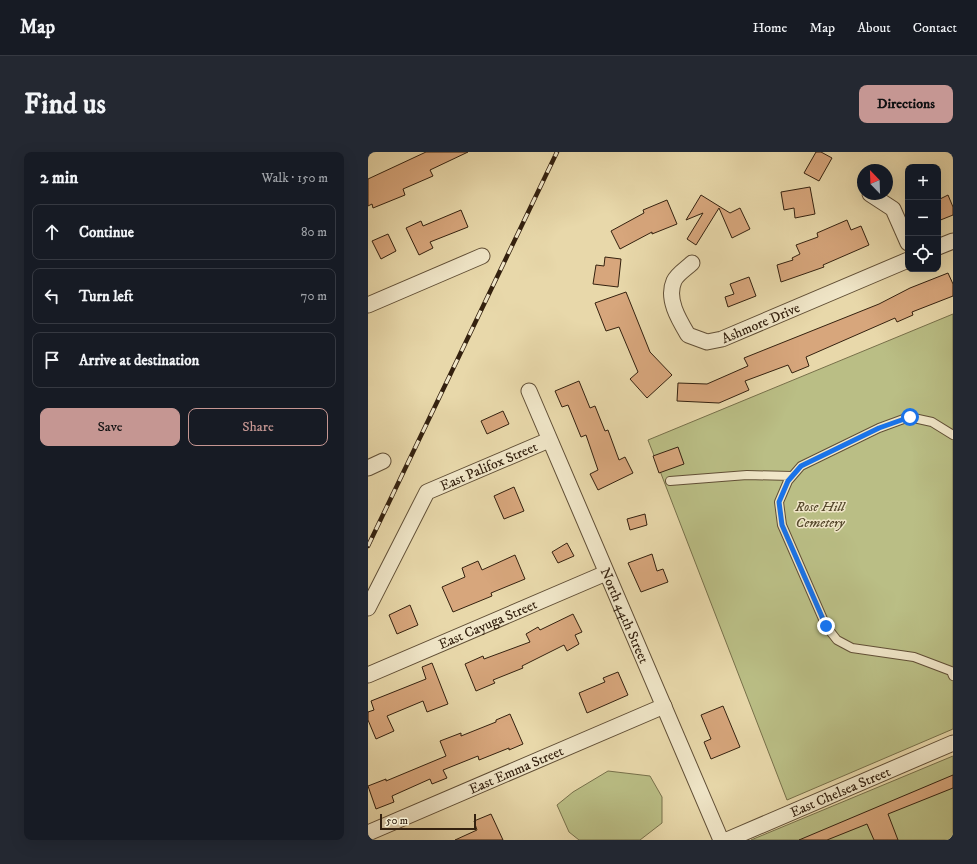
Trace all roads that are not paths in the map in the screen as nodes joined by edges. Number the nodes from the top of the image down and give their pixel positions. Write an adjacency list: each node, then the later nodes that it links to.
1 (879, 200): 2 (street)
2 (905, 236)
3 (953, 241): 4 (street)
4 (941, 246)
5 (482, 256): 8 (street)
6 (905, 261): 7 (street, Ashmore Drive)
7 (692, 263)
8 (368, 305)
9 (529, 391): 11 (street, North 44th Street)
10 (953, 435): 14 (lane)
11 (549, 440): 16 (street, North 44th Street); 17 (street, East Palifox Street)
12 (383, 461): 13 (street)
13 (368, 468)
14 (792, 476): 15 (lane); 18 (lane)
15 (670, 481)
16 (606, 573): 19 (street, East Cayuga Street); 20 (street, North 44th Street)
17 (368, 608)
18 (952, 671)
19 (368, 675)
20 (664, 706): 22 (street, East Emma Street); 23 (street, North 44th Street)
21 (953, 743): 24 (street, East Chelsea Street)
22 (368, 833)
23 (721, 840)
24 (727, 840)

